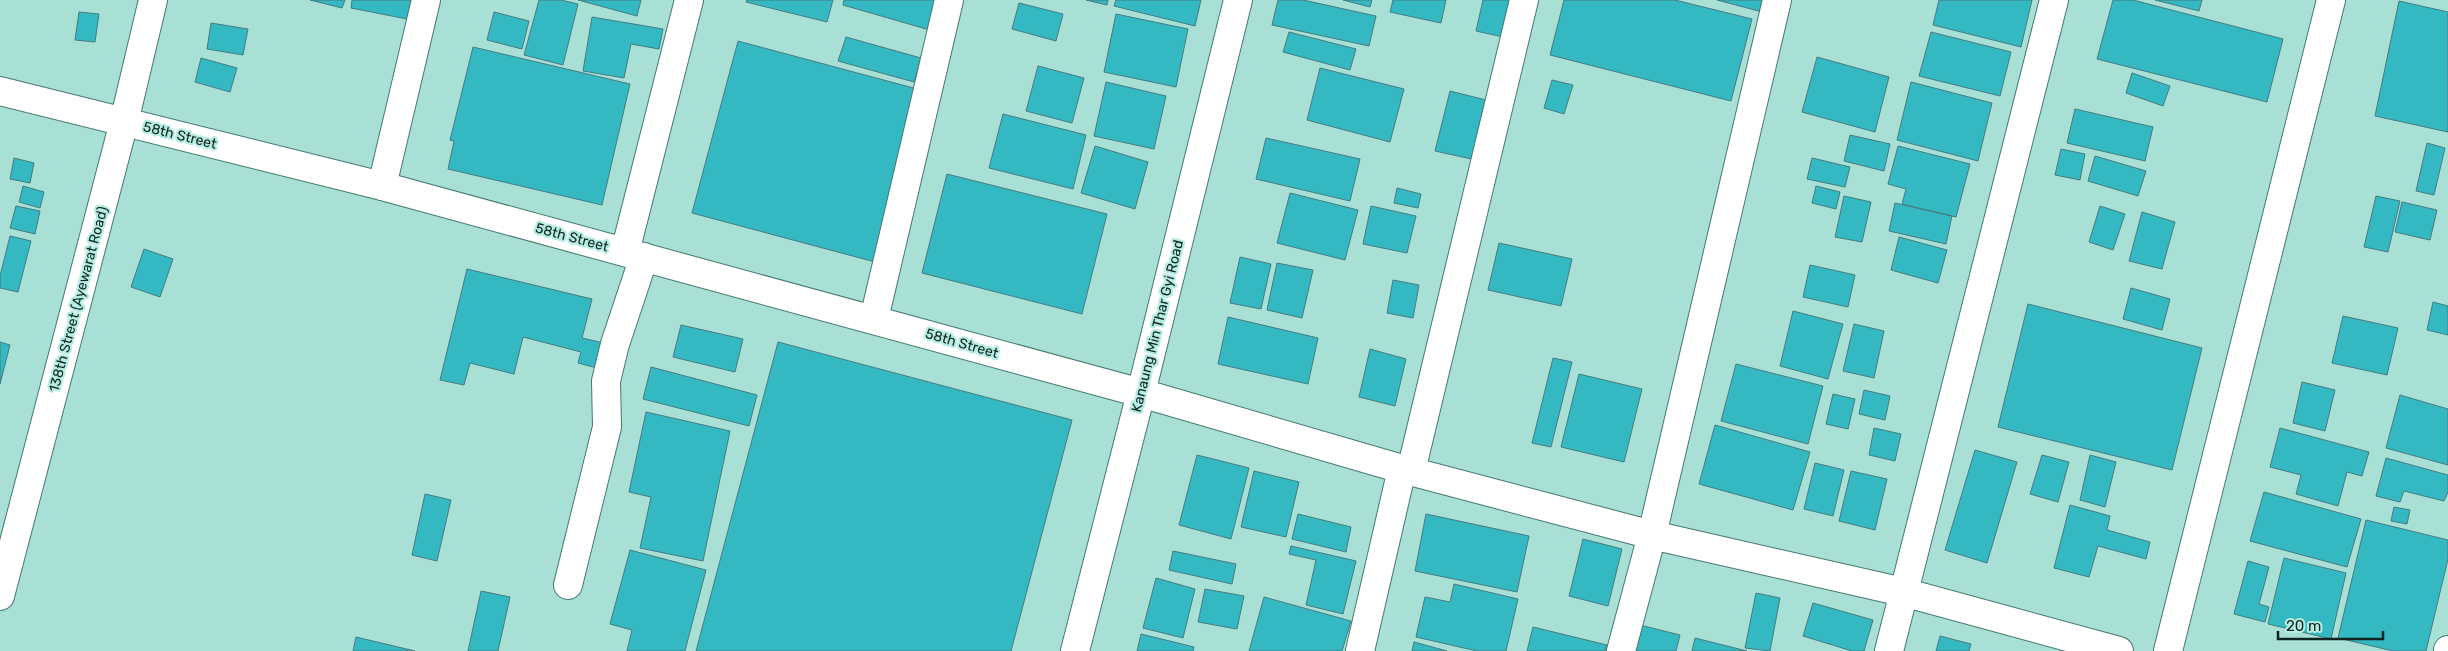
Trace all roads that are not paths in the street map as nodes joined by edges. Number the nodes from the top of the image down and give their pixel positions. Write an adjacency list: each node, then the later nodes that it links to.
1 (152, 0): 11 (street, 138th Street (Ayewarat Road))
2 (426, 0): 12 (street)
3 (689, 0): 13 (street)
4 (949, 0): 14 (street)
5 (1238, 0): 15 (street, Kanaung Min Thar Gyi Road)
6 (1524, 0): 16 (street)
7 (1777, 0): 17 (street)
8 (2054, 0): 19 (street)
9 (2331, 0): 26 (street)
10 (0, 91): 11 (street, 58th Street)
11 (124, 122): 12 (street, 58th Street); 20 (street, 138th Street (Ayewarat Road))
12 (382, 186): 13 (street, 58th Street)
13 (635, 254): 14 (street, 58th Street); 18 (street)
14 (874, 318): 15 (street, 58th Street)
15 (1141, 393): 16 (street, 58th Street); 21 (street, Kanaung Min Thar Gyi Road)
16 (1407, 470): 17 (street, 58th Street); 22 (street)
17 (1652, 534): 19 (street, 58th Street); 23 (street)
18 (568, 585)
19 (1903, 592): 24 (street); 25 (street, 58th Street)
20 (0, 596)
21 (1074, 651)
22 (1360, 651)
23 (1621, 651)
24 (1889, 651)
25 (2119, 651)
26 (2168, 651)

